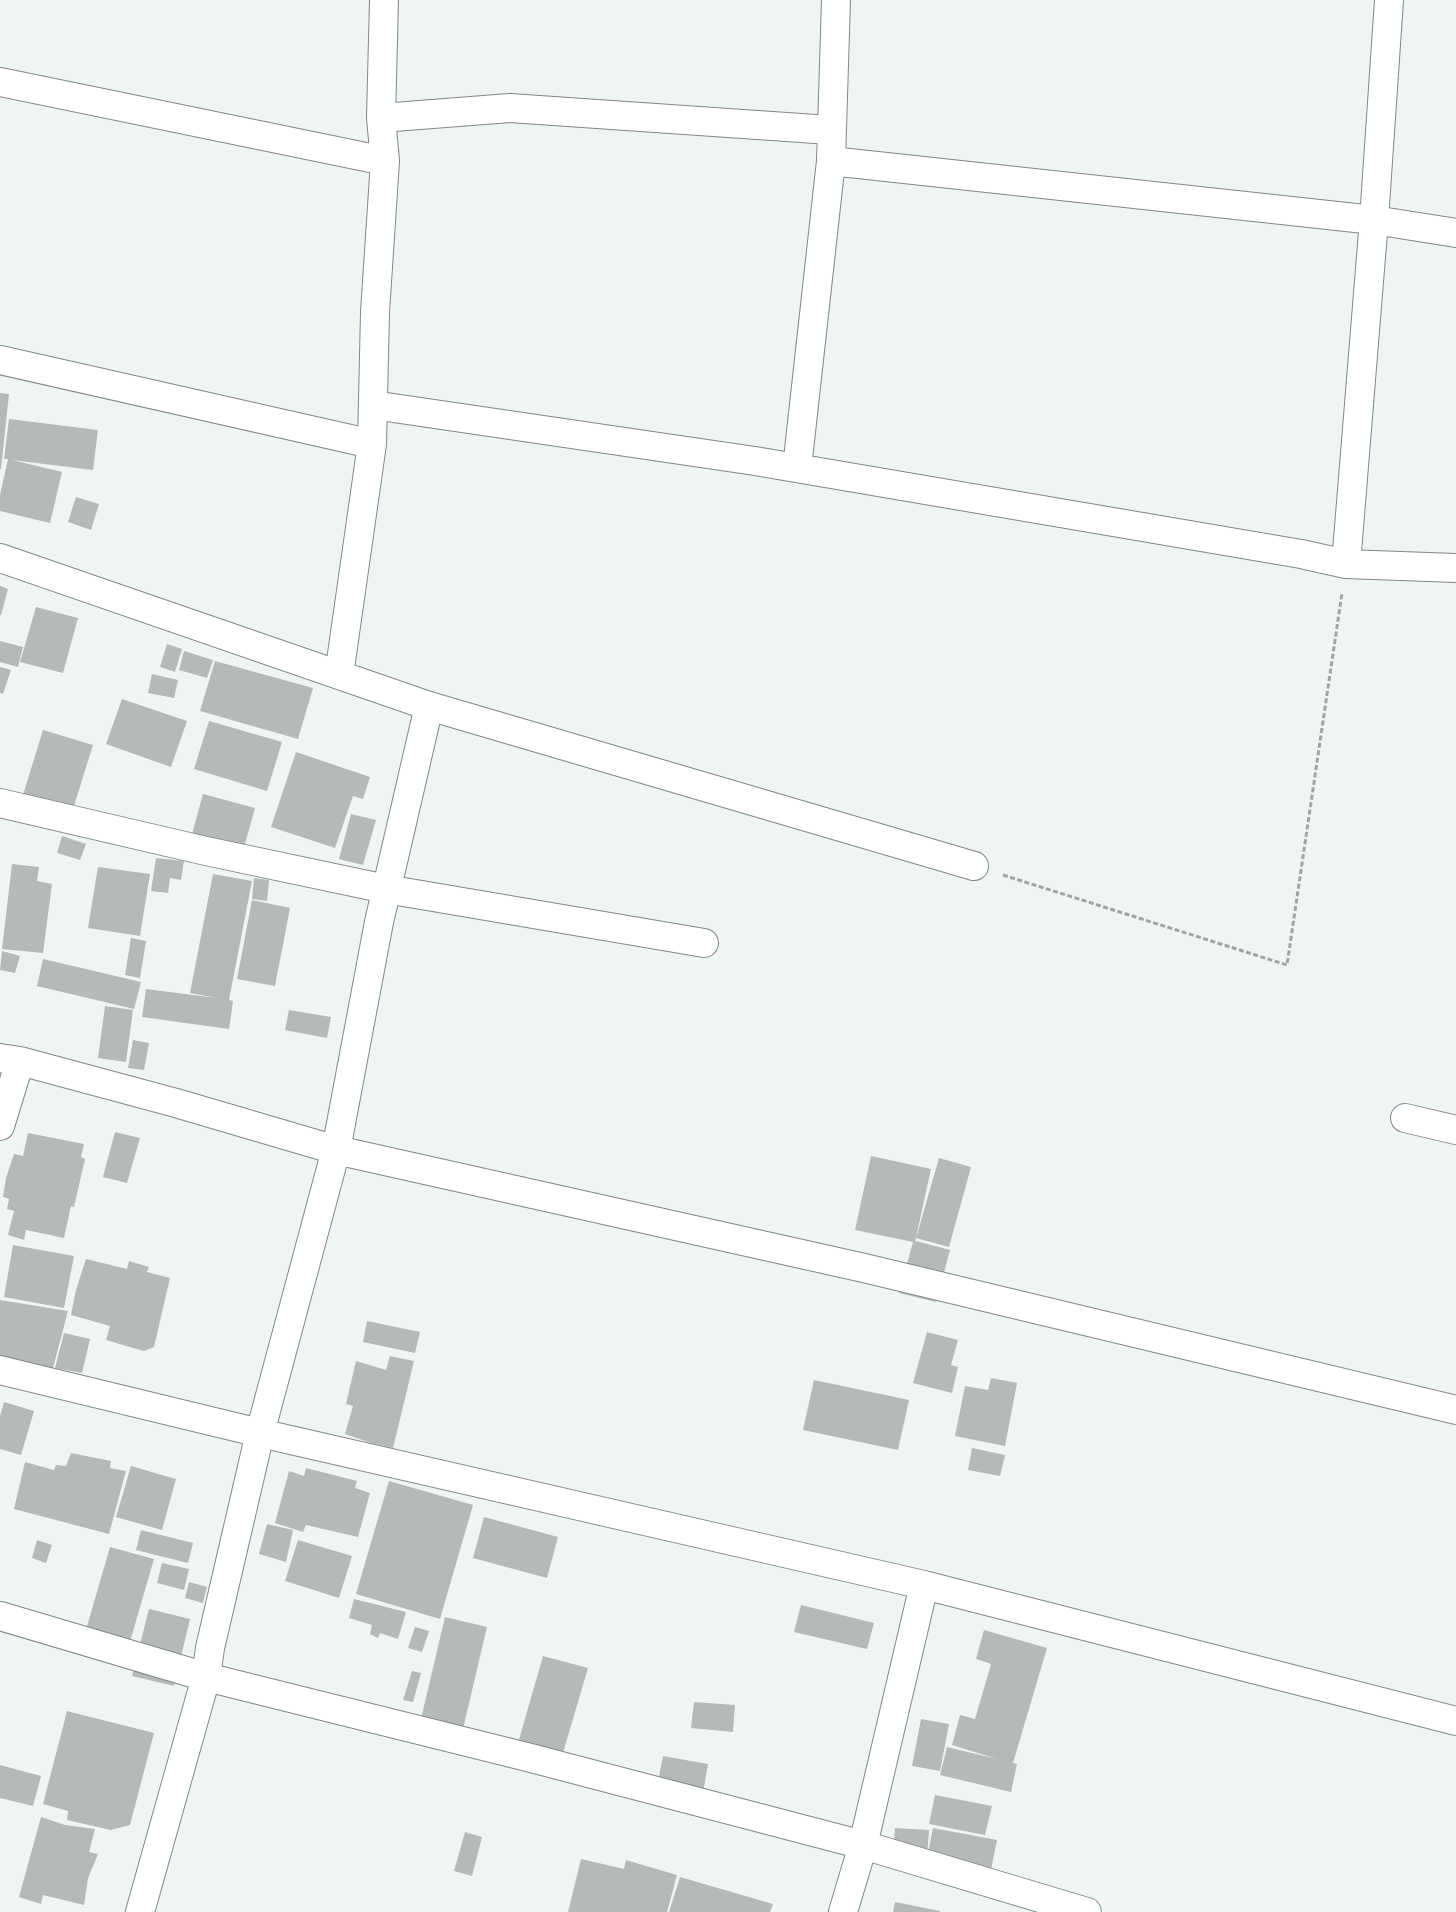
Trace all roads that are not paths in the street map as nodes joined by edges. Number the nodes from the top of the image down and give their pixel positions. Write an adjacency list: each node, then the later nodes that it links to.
1 (384, 0): 5 (street)
2 (836, 0): 6 (street)
3 (1388, 0): 9 (street)
4 (0, 82): 7 (street)
5 (382, 118): 6 (street); 7 (street)
6 (830, 130): 8 (street)
7 (385, 161): 12 (street)
8 (830, 161): 9 (street); 14 (street)
9 (1374, 220): 10 (street); 16 (street)
10 (1456, 233)
11 (0, 360): 13 (street)
12 (372, 405): 13 (street); 14 (street)
13 (372, 444): 18 (street)
14 (797, 468): 16 (street)
15 (0, 558): 18 (street)
16 (1346, 564): 17 (street)
17 (1456, 568)
18 (339, 675): 19 (street)
19 (429, 706): 21 (street); 22 (street)
20 (0, 803): 22 (street)
21 (974, 866)
22 (386, 888): 23 (street); 28 (street)
23 (704, 943)
24 (10, 1060): 26 (street); 28 (street)
25 (1405, 1118): 27 (street)
26 (0, 1126)
27 (1456, 1130)
28 (336, 1150): 30 (street); 31 (street)
29 (0, 1370): 31 (street)
30 (1456, 1410)
31 (260, 1433): 32 (street); 34 (street)
32 (924, 1585): 35 (street); 36 (street)
33 (0, 1616): 34 (street)
34 (206, 1676): 36 (street); 37 (street)
35 (1456, 1721)
36 (863, 1846): 38 (street); 39 (street)
37 (140, 1912)
38 (843, 1912)
39 (1087, 1912)

